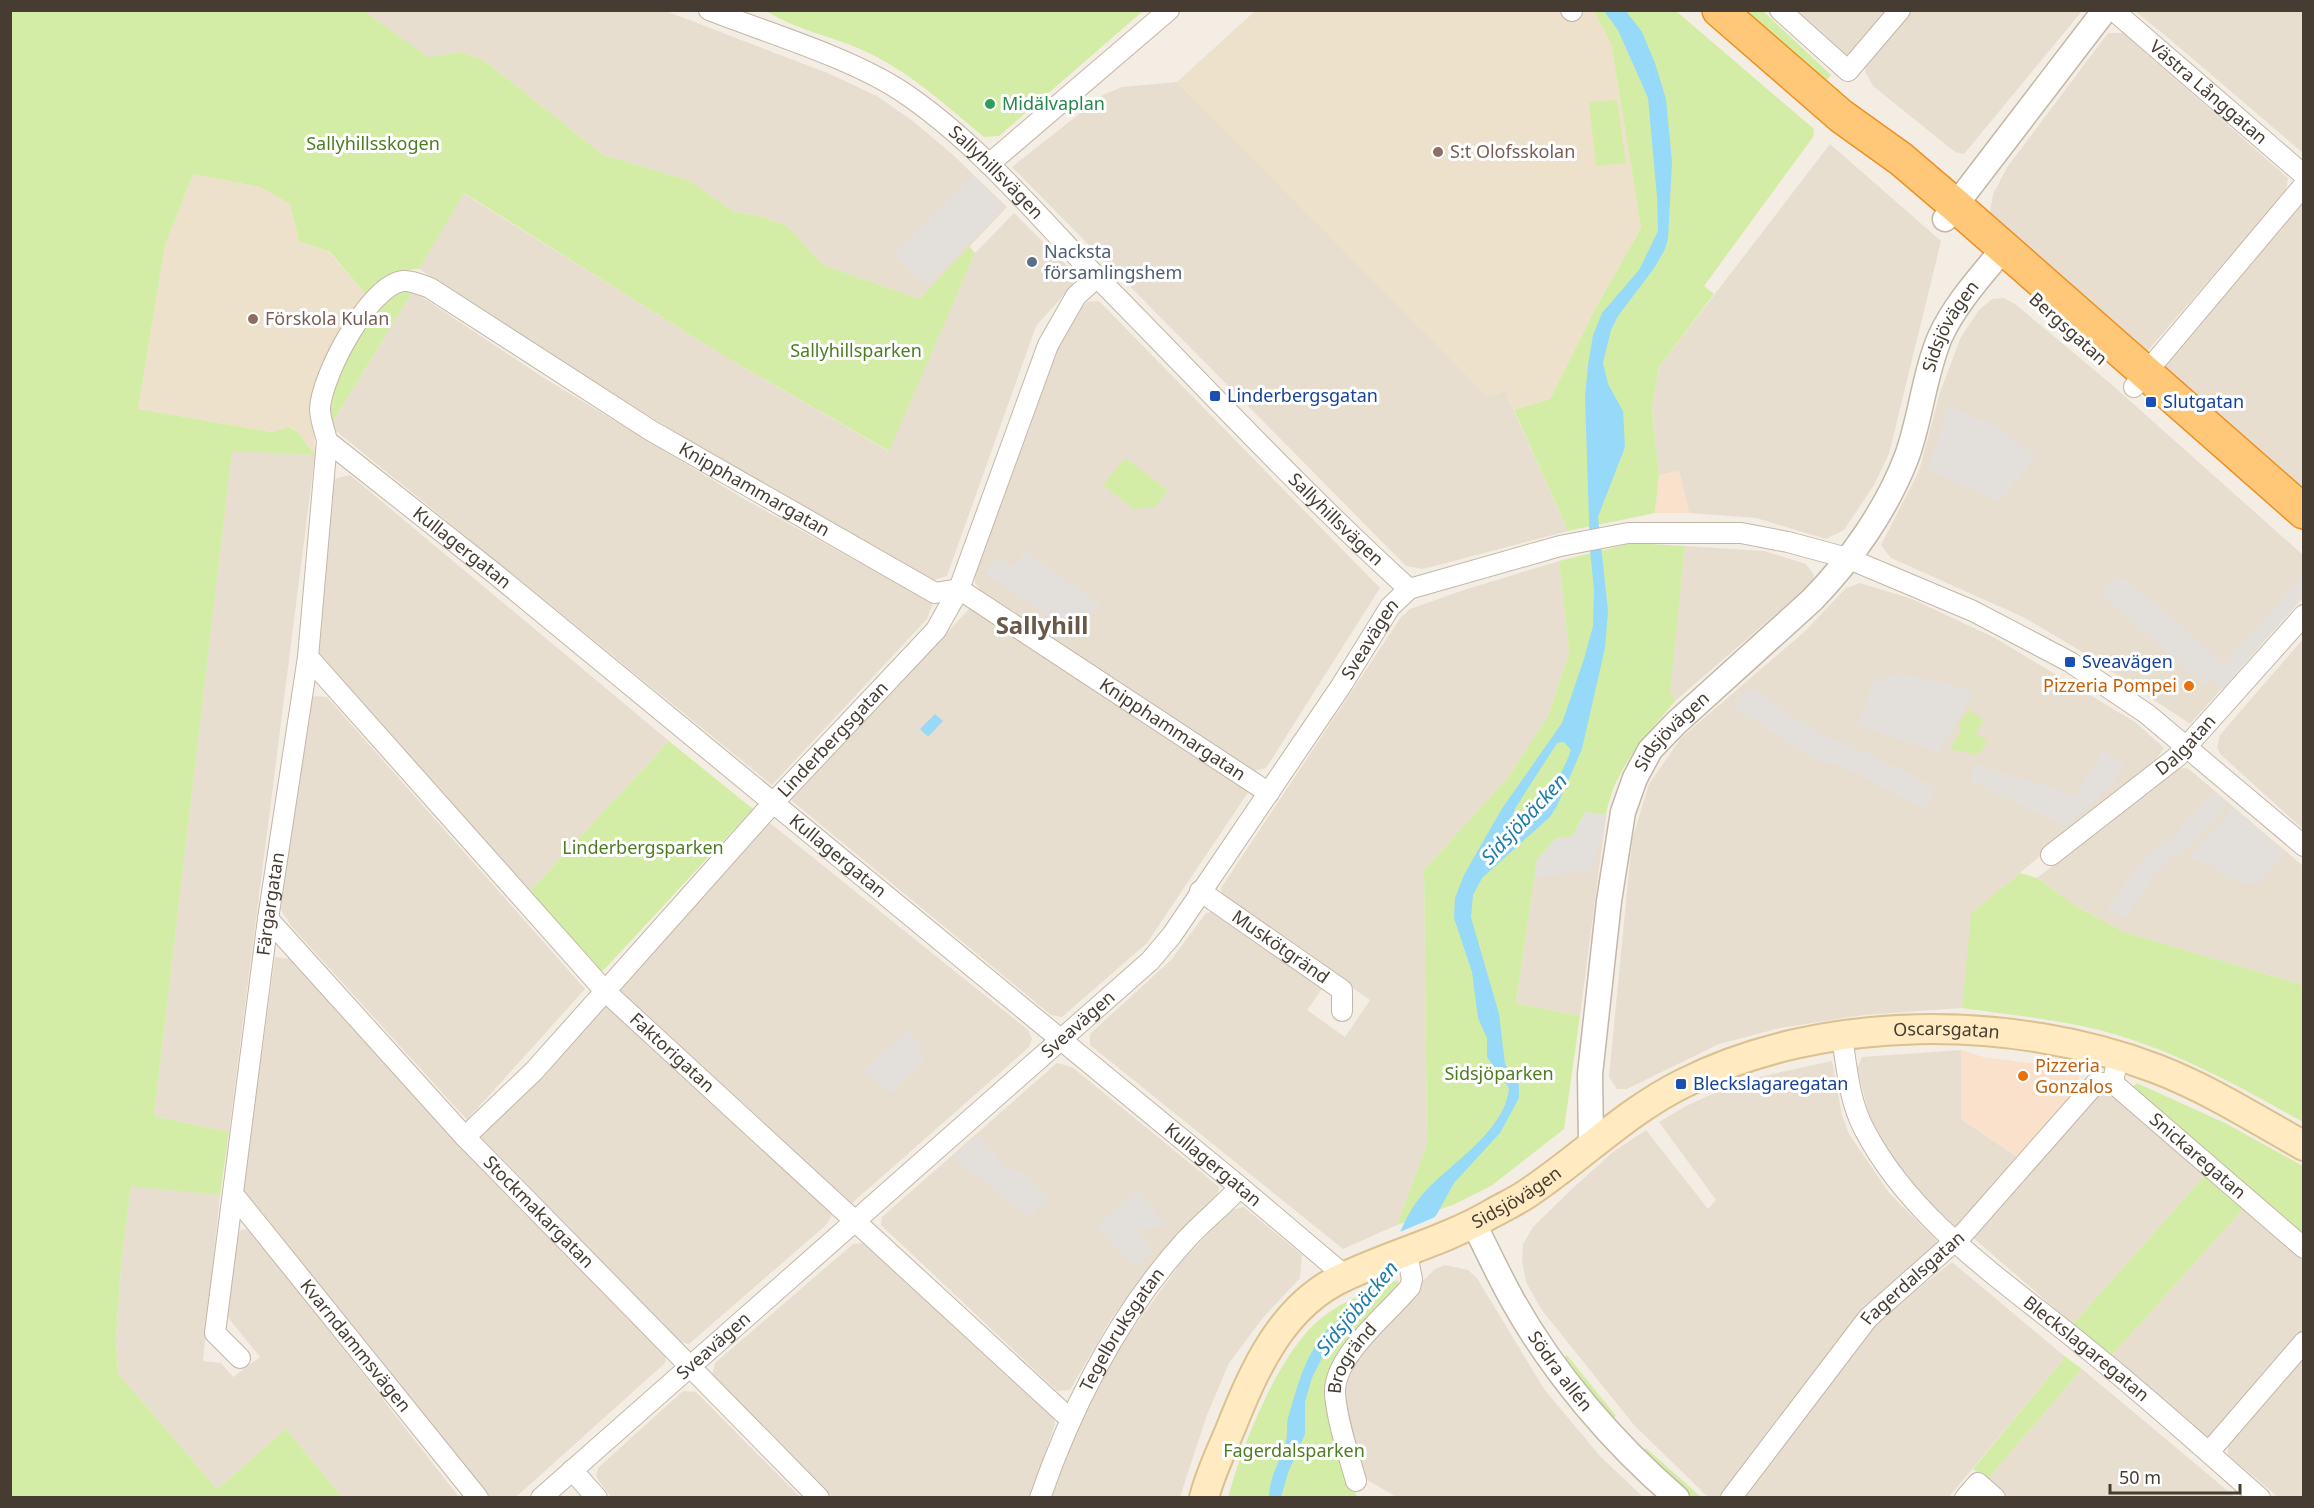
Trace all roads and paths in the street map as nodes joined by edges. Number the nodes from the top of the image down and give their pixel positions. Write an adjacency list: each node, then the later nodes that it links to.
1 (709, 10): 8 (street, Sallyhillsvägen)
2 (1169, 10): 8 (street)
3 (1719, 10): 11 (highway, Bergsgatan)
4 (1780, 10): 5 (street)
5 (1900, 10)
6 (2105, 10): 11 (street)
7 (2113, 10): 9 (street, Västra Långgatan)
8 (989, 164): 13 (street, Sallyhillsvägen)
9 (2304, 175)
10 (2304, 185): 14 (street)
11 (1951, 212): 12 (highway, Bergsgatan)
12 (1998, 255): 14 (highway, Bergsgatan); 18 (street, Sidsjövägen)
13 (1097, 277): 19 (street, Linderbergsgatan); 20 (street, Sallyhillsvägen)
14 (2139, 381): 16 (highway, Bergsgatan); 17 (highway, Bergsgatan)
15 (327, 441): 19 (street, Knipphammargatan); 22 (street, Färgargatan); 25 (street, Kullagergatan)
16 (2304, 512)
17 (2304, 534)
18 (1847, 558): 20 (street, Sveavägen); 23 (street); 36 (street, Sidsjövägen)
19 (959, 589): 24 (street, Knipphammargatan); 25 (street, Linderbergsgatan)
20 (1409, 589): 24 (street, Sveavägen)
21 (2304, 615): 23 (street, Dalgatan)
22 (308, 657): 29 (street, Färgargatan); 30 (street, Faktorigatan)
23 (2188, 746): 26 (street); 27 (street, Dalgatan)
24 (1269, 793): 28 (street, Sveavägen)
25 (773, 803): 30 (street, Linderbergsgatan); 33 (street, Kullagergatan)
26 (2304, 846)
27 (2050, 855)
28 (1200, 891): 31 (street, Muskötgränd); 33 (street, Sveavägen)
29 (268, 919): 35 (street, Stockmakargatan); 39 (street, Färgargatan)
30 (606, 991): 35 (street, Linderbergsgatan); 40 (street, Faktorigatan)
31 (1342, 1011)
32 (1842, 1037): 34 (main road, Oscarsgatan); 36 (main road, Oscarsgatan); 42 (street, Bleckslagaregatan)
33 (1061, 1039): 38 (street, Kullagergatan); 40 (street, Sveavägen)
34 (2116, 1069): 37 (main road, Oscarsgatan); 42 (street, Fagerdalsgatan); 43 (street, Snickaregatan)
35 (465, 1137): 48 (street, Stockmakargatan)
36 (1592, 1144): 41 (main road, Sidsjövägen)
37 (2304, 1146)
38 (1240, 1187): 45 (street, Kullagergatan); 49 (street, Tegelbruksgatan)
39 (233, 1194): 47 (street, Färgargatan); 55 (street, Kvarndammsvägen)
40 (855, 1220): 48 (street, Sveavägen); 49 (street, Faktorigatan)
41 (1461, 1229): 44 (main road, Sidsjövägen); 54 (street, Södra allén)
42 (1955, 1241): 50 (street, Bleckslagaregatan); 61 (street, Fagerdalsgatan)
43 (2304, 1248)
44 (1407, 1259): 45 (main road, Sidsjövägen); 52 (street, Brogränd)
45 (1356, 1272): 60 (main road)
46 (2304, 1342): 50 (street)
47 (240, 1358)
48 (689, 1365): 51 (street, Sveavägen); 58 (street, Stockmakargatan)
49 (1070, 1419): 59 (street, Tegelbruksgatan)
50 (2209, 1452): 63 (street, Bleckslagaregatan)
51 (572, 1470): 56 (street, Sveavägen); 57 (street)
52 (1356, 1481)
53 (1972, 1490): 62 (street)
54 (1669, 1495)
55 (478, 1497)
56 (542, 1497)
57 (597, 1497)
58 (819, 1497)
59 (1040, 1497)
60 (1204, 1497)
61 (1731, 1497)
62 (1995, 1497)
63 (2260, 1497)

